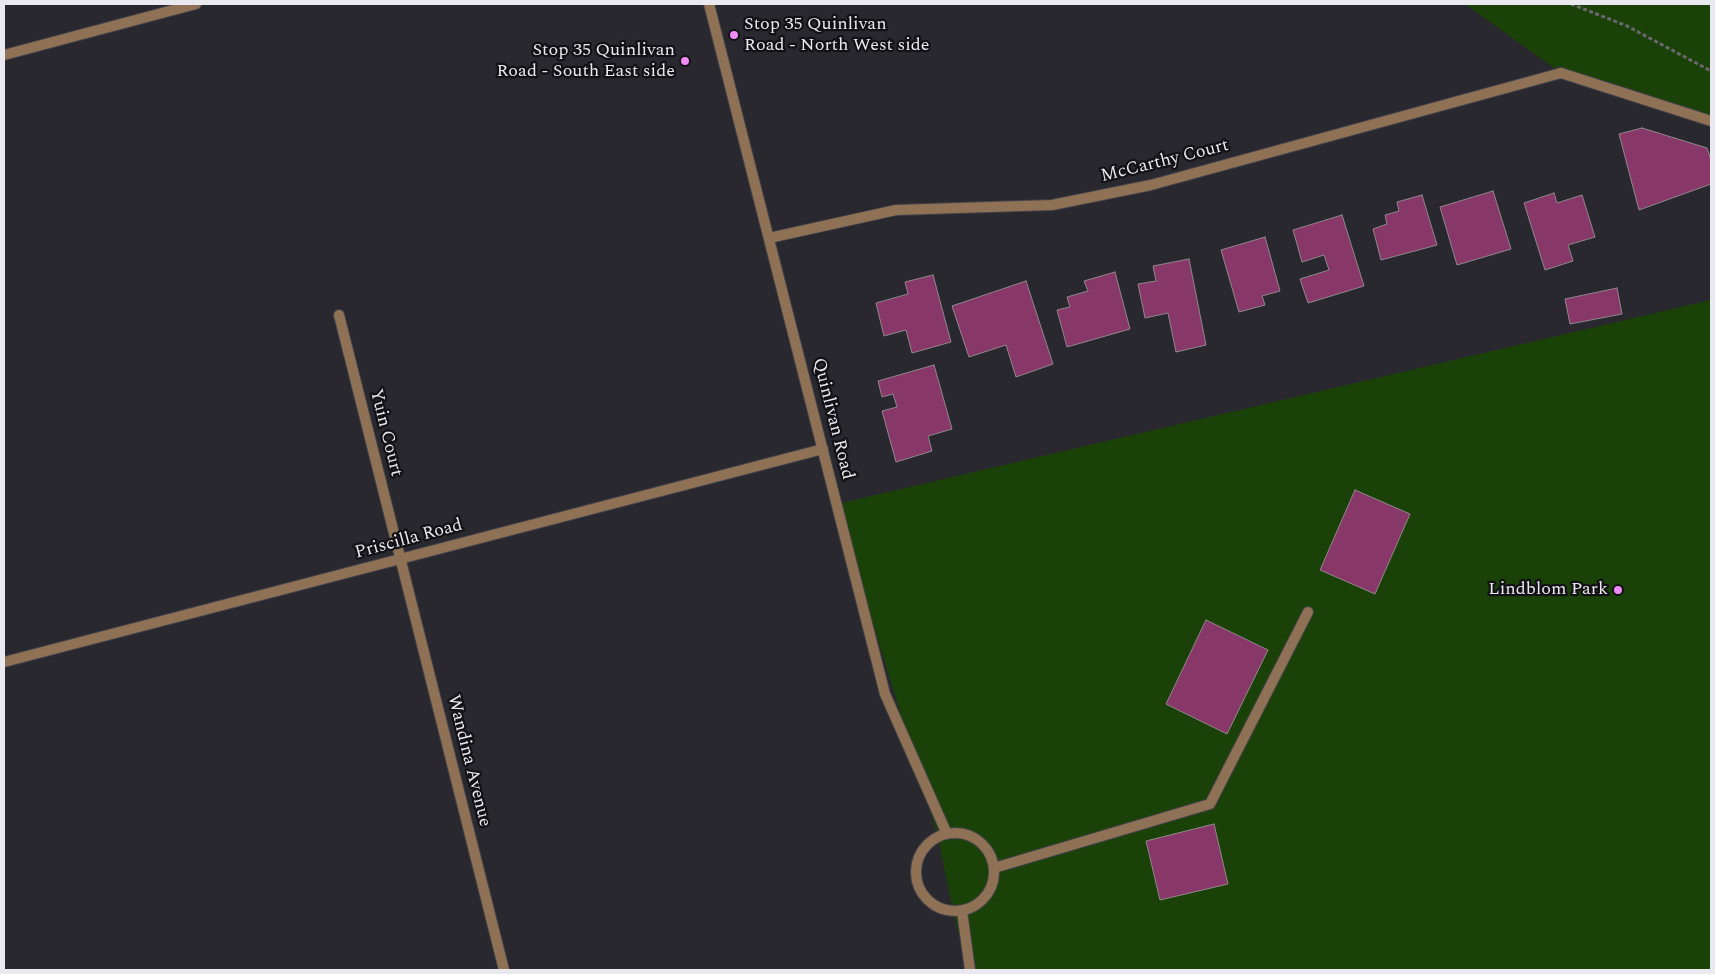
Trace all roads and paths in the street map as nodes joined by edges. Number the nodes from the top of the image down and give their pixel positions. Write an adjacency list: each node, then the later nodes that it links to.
1 (196, 4): 4 (street)
2 (710, 4): 7 (street, Quinlivan Road)
3 (1571, 4): 5 (path)
4 (4, 55)
5 (1711, 71)
6 (1711, 121): 7 (street, McCarthy Court)
7 (769, 238): 9 (street, Quinlivan Road)
8 (339, 315): 10 (street, Yuin Court)
9 (823, 449): 10 (street, Priscilla Road); 13 (street, Quinlivan Road)
10 (400, 559): 12 (street, Priscilla Road); 16 (street, Wandina Avenue)
11 (1308, 612): 14 (street)
12 (4, 662)
13 (947, 834): 14 (street); 15 (street)
14 (994, 868): 15 (street)
15 (962, 911): 17 (street)
16 (504, 970)
17 (970, 970)

